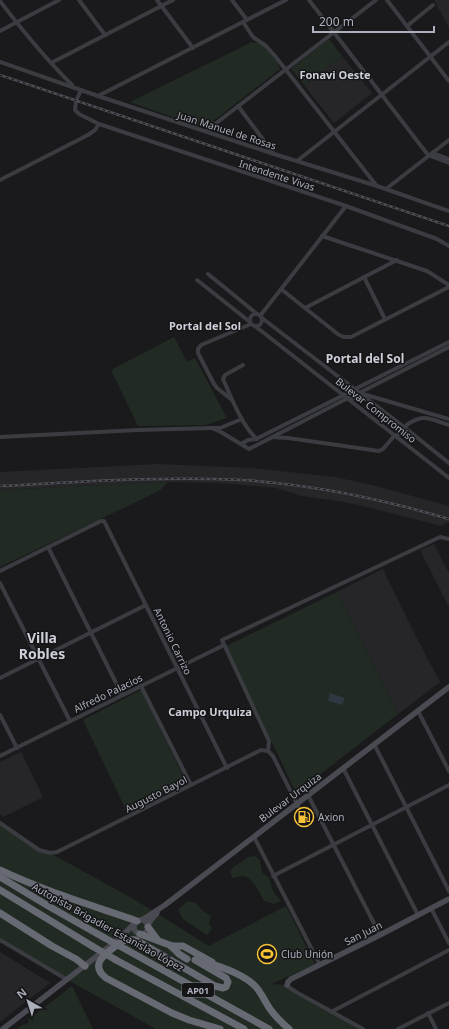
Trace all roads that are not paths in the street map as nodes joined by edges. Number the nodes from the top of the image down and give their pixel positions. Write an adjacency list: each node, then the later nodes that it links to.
1 (60, 0): 14 (street)
2 (78, 0): 18 (street)
3 (157, 0): 12 (street)
4 (173, 0): 12 (street)
5 (232, 0): 13 (street)
6 (286, 0): 13 (street)
7 (309, 0): 17 (street)
8 (376, 0): 17 (street)
9 (387, 0): 15 (street)
10 (0, 1): 14 (street)
11 (433, 5): 15 (street)
12 (162, 6): 18 (street); 20 (street)
13 (245, 21): 20 (street); 24 (street)
14 (16, 22): 16 (street); 23 (street)
15 (407, 26): 21 (street)
16 (0, 31)
17 (334, 33): 24 (street); 28 (street)
18 (105, 35): 23 (street)
19 (449, 42): 21 (street)
20 (193, 48): 29 (street)
21 (431, 57): 25 (street); 28 (street)
22 (0, 62): 26 (street, Juan Manuel de Rosas)
23 (51, 63): 26 (street)
24 (286, 70): 30 (street); 33 (street)
25 (449, 81)
26 (73, 87): 27 (street, Juan Manuel de Rosas)
27 (81, 90): 29 (street, Juan Manuel de Rosas); 31 (street, Intendente Vivas)
28 (382, 95): 33 (street); 36 (street)
29 (98, 96): 32 (street, Juan Manuel de Rosas)
30 (238, 106): 32 (street); 35 (street)
31 (99, 124): 40 (street); 43 (street, Intendente Vivas)
32 (206, 131): 35 (street, Juan Manuel de Rosas)
33 (334, 132): 38 (street); 41 (street)
34 (449, 140): 36 (street)
35 (274, 154): 38 (street, Juan Manuel de Rosas)
36 (430, 154): 37 (street); 39 (street); 42 (street)
37 (449, 159)
38 (297, 161): 41 (street, Juan Manuel de Rosas)
39 (449, 163)
40 (0, 180)
41 (377, 186): 42 (street, Juan Manuel de Rosas)
42 (386, 189): 44 (street, Juan Manuel de Rosas)
43 (346, 206): 45 (street); 46 (street, Intendente Vivas)
44 (449, 211)
45 (322, 236): 47 (street); 52 (street)
46 (449, 246)
47 (397, 260): 49 (street); 51 (street)
48 (208, 274): 54 (street, Bulevar Compromiso)
49 (364, 277): 53 (street); 55 (street)
50 (197, 280): 56 (street)
51 (449, 286): 55 (street)
52 (281, 289): 53 (street); 54 (street)
53 (305, 308): 55 (street)
54 (260, 316): 56 (street); 57 (street); 61 (street, Bulevar Compromiso)
55 (385, 319)
56 (250, 323): 57 (street); 65 (street)
57 (255, 326): 63 (street, Bulevar Compromiso)
58 (449, 342): 61 (street)
59 (449, 347): 62 (street)
60 (243, 365): 65 (street)
61 (355, 389): 62 (street, Bulevar Compromiso); 63 (street)
62 (359, 393): 64 (street); 66 (street); 69 (street, Bulevar Compromiso)
63 (344, 395): 64 (street, Bulevar Compromiso); 74 (street)
64 (348, 398): 71 (street, Bulevar Compromiso); 73 (street)
65 (232, 400): 67 (street)
66 (449, 418): 68 (street)
67 (242, 419): 70 (street); 74 (street)
68 (447, 424): 69 (street)
69 (404, 427): 71 (street); 77 (street, Bulevar Compromiso)
70 (212, 428): 72 (street); 76 (street)
71 (396, 435): 73 (street); 78 (street, Bulevar Compromiso)
72 (0, 436)
73 (272, 437): 75 (street)
74 (256, 439): 75 (street); 76 (street)
75 (263, 441): 76 (street)
76 (241, 444)
77 (449, 463)
78 (449, 478)
79 (449, 539): 85 (street, Alfredo Palacios)
80 (48, 547): 81 (street); 83 (street, Antonio Carrizo); 84 (street)
81 (0, 571)
82 (0, 583): 86 (street)
83 (146, 604): 84 (street); 87 (street, Antonio Carrizo)
84 (91, 632): 86 (street); 92 (street)
85 (223, 642): 87 (street, Alfredo Palacios); 98 (street)
86 (38, 659): 88 (street); 95 (street)
87 (178, 668): 89 (street, Alfredo Palacios); 100 (street, Antonio Carrizo)
88 (0, 678)
89 (141, 686): 92 (street, Alfredo Palacios); 103 (street)
90 (449, 687): 93 (main road, Bulevar Urquiza)
91 (449, 691): 93 (main road, Bulevar Urquiza)
92 (122, 695): 95 (street, Alfredo Palacios)
93 (419, 712): 96 (main road, Bulevar Urquiza); 102 (street)
94 (0, 714): 97 (street)
95 (70, 721): 97 (street, Alfredo Palacios)
96 (375, 746): 101 (main road, Bulevar Urquiza); 107 (street)
97 (17, 748): 99 (street, Alfredo Palacios)
98 (268, 751): 100 (street, Augusto Bayol); 106 (street)
99 (0, 756)
100 (226, 768): 103 (street, Augusto Bayol)
101 (344, 769): 105 (main road, Bulevar Urquiza); 109 (street)
102 (449, 771)
103 (191, 785): 108 (street, Augusto Bayol)
104 (449, 785): 107 (street)
105 (309, 796): 106 (main road, Bulevar Urquiza); 111 (street)
106 (298, 804): 110 (main road, Bulevar Urquiza)
107 (406, 807): 109 (street); 116 (street)
108 (0, 823)
109 (372, 825): 111 (street); 120 (street)
110 (254, 838): 113 (street); 121 (main road, Bulevar Urquiza); 122 (main road, Bulevar Urquiza)
111 (334, 844): 113 (street); 124 (street)
112 (0, 870): 121 (highway)
113 (274, 876): 132 (street)
114 (0, 877): 143 (highway, Autopista Brigadier Estanislao López / AP01, bridge)
115 (0, 890): 142 (highway, AP01, bridge)
116 (449, 891)
117 (449, 898): 118 (main road, San Juan)
118 (431, 908): 120 (main road, San Juan); 128 (street)
119 (0, 913): 133 (highway)
120 (418, 915): 124 (main road, San Juan)
121 (138, 921): 122 (main road); 123 (main road); 125 (main road, Bulevar Urquiza)
122 (148, 926): 123 (main road); 127 (highway)
123 (139, 934): 125 (main road, Bulevar Urquiza); 127 (highway)
124 (380, 935): 132 (main road, San Juan)
125 (119, 939): 133 (main road, Bulevar Urquiza)
126 (0, 940): 135 (street)
127 (160, 942): 129 (highway)
128 (449, 943)
129 (171, 946): 131 (highway); 134 (highway)
130 (449, 950): 138 (street)
131 (192, 958): 134 (highway); 141 (highway)
132 (320, 965): 136 (main road, San Juan)
133 (85, 966): 135 (main road, Bulevar Urquiza)
134 (226, 970): 144 (highway)
135 (66, 979): 140 (main road, Bulevar Urquiza)
136 (287, 985): 138 (street)
137 (449, 1003): 139 (street)
138 (331, 1012): 145 (street)
139 (428, 1014): 146 (street); 147 (street)
140 (3, 1029)
141 (220, 1029)
142 (244, 1029)
143 (269, 1029)
144 (289, 1029)
145 (363, 1029)
146 (398, 1029)
147 (436, 1029)

